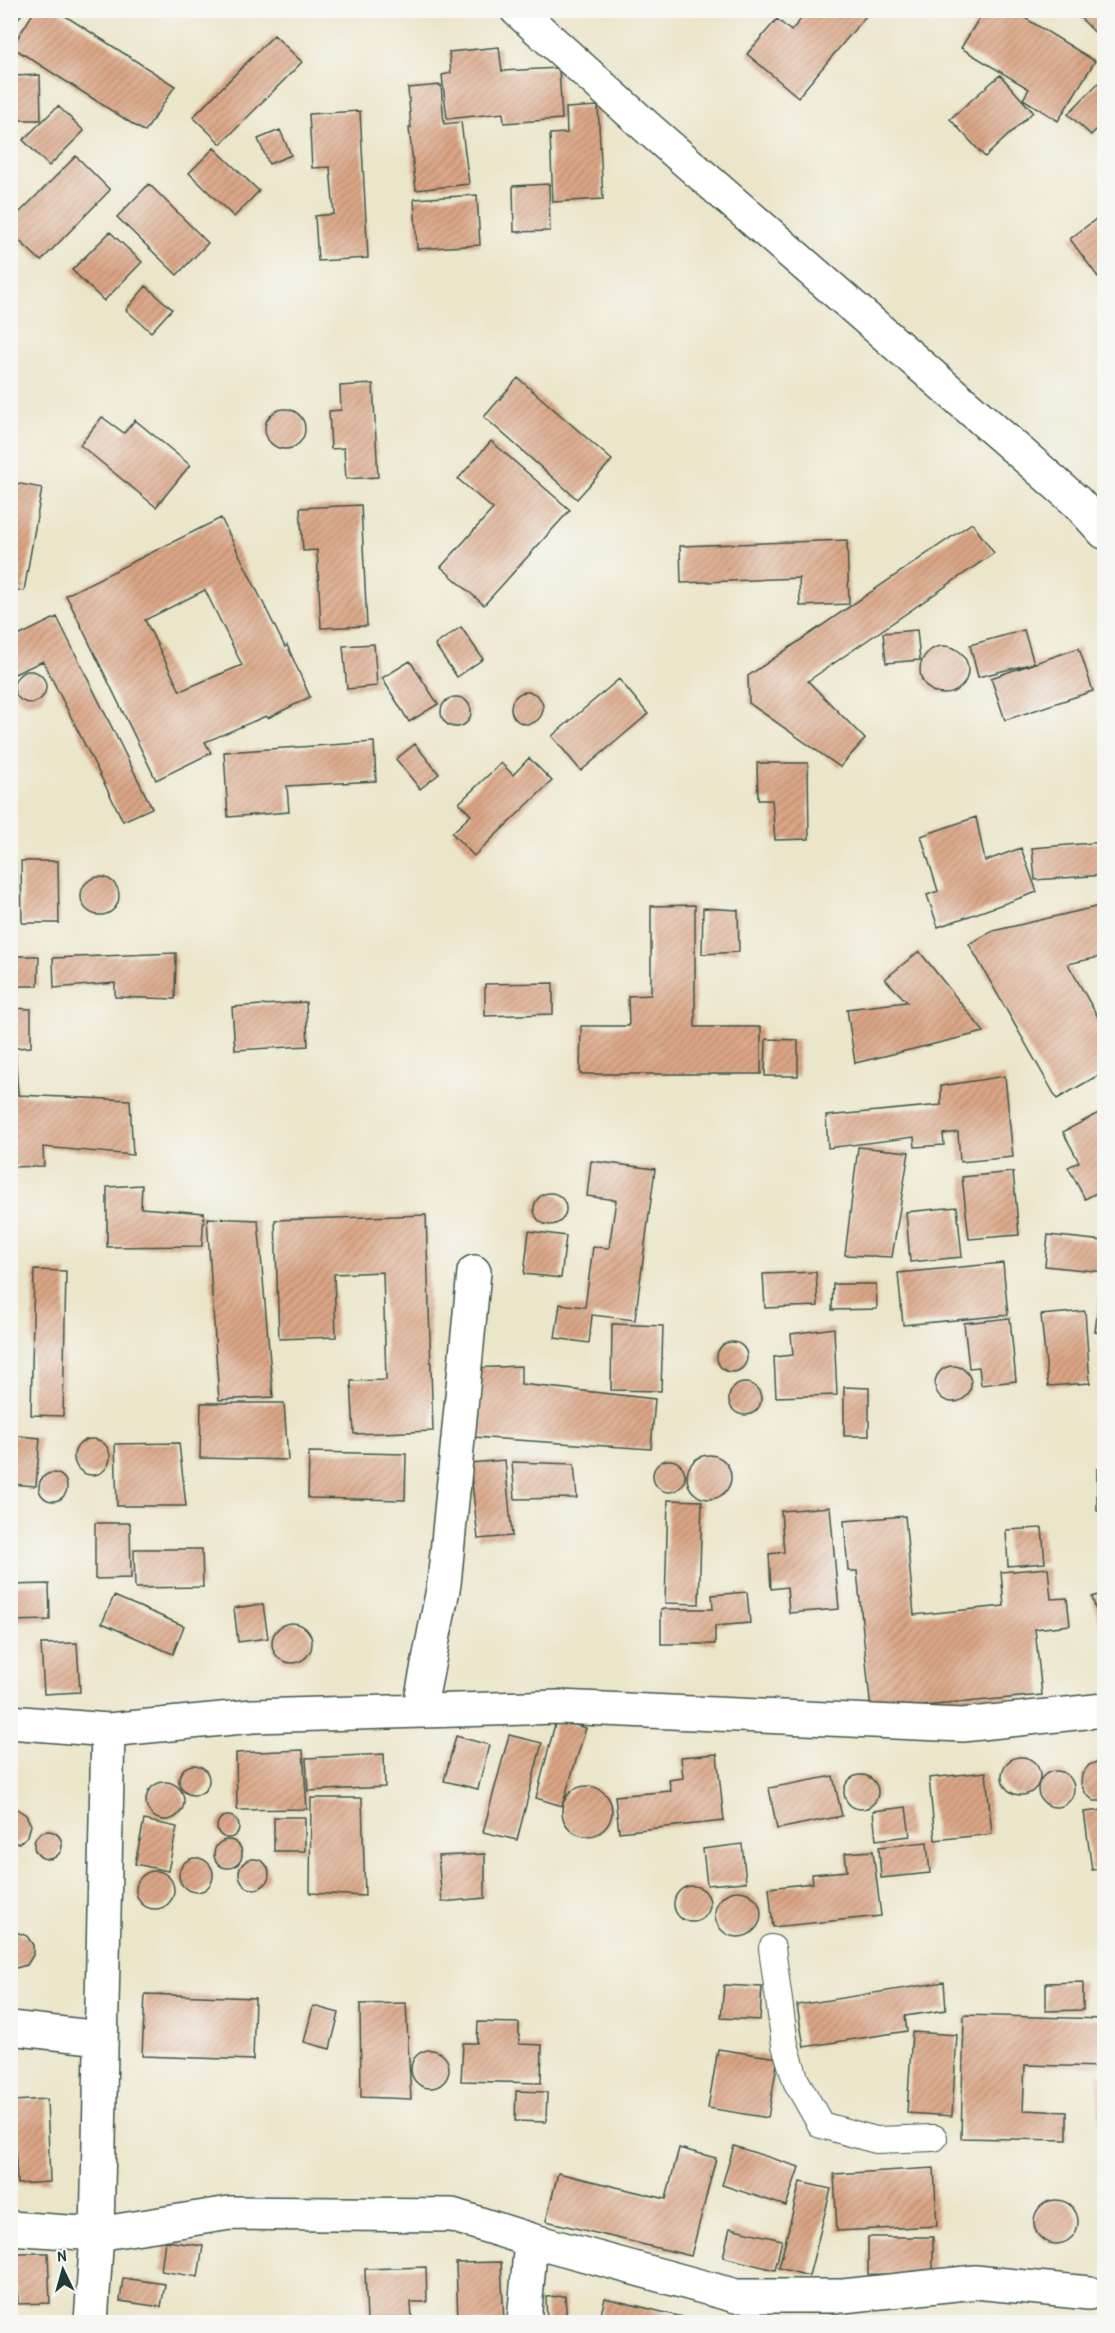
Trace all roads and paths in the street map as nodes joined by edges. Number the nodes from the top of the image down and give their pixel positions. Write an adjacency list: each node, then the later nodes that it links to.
1 (517, 10): 2 (street)
2 (1104, 532)
3 (474, 1272): 5 (street)
4 (1104, 1710): 5 (street)
5 (419, 1711): 7 (street)
6 (10, 1722): 7 (street)
7 (108, 1730): 10 (street)
8 (772, 1948): 11 (lane)
9 (10, 2028): 10 (street)
10 (101, 2038): 13 (street)
11 (934, 2138)
12 (10, 2229): 13 (street)
13 (97, 2234): 14 (street); 16 (street)
14 (531, 2240): 15 (street); 17 (street)
15 (1089, 2294)
16 (91, 2322)
17 (524, 2322)

